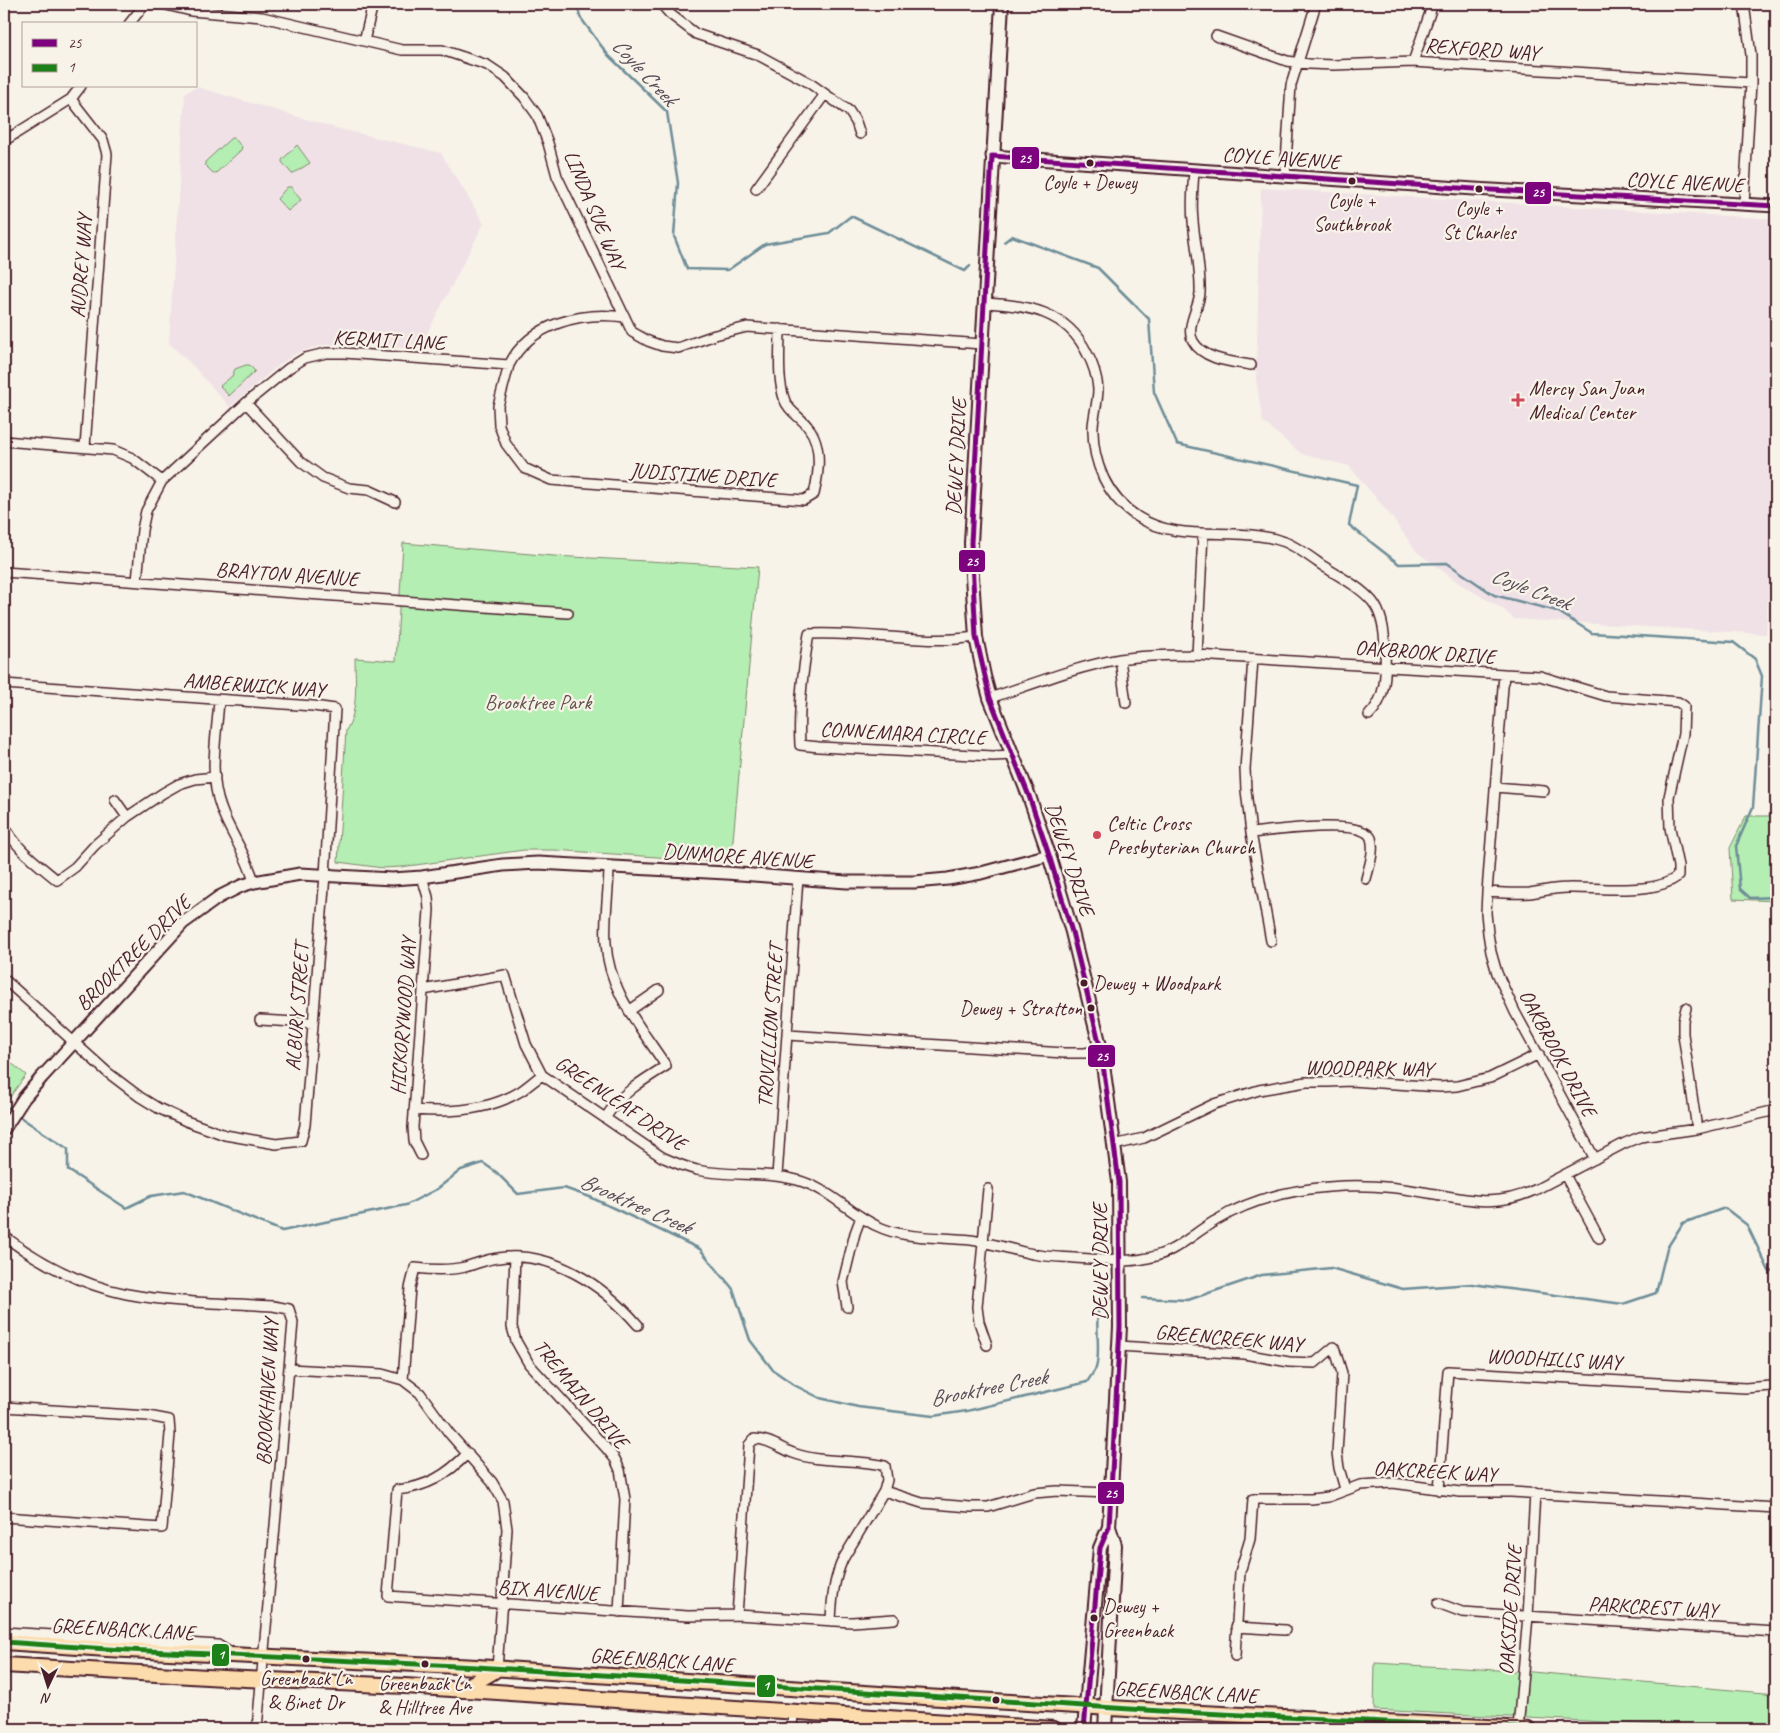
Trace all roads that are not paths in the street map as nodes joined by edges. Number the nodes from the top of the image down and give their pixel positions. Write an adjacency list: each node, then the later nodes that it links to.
1 (145, 4): 9 (street)
2 (162, 4): 11 (street, LINDA SUE WAY)
3 (373, 4): 11 (street)
4 (661, 4): 16 (street)
5 (1002, 4): 20 (main road, DEWEY DRIVE)
6 (1316, 4): 13 (street)
7 (1432, 4): 12 (street)
8 (1744, 4): 14 (street)
9 (131, 22)
10 (1216, 36): 13 (street, REXFORD WAY)
11 (364, 41): 27 (street, LINDA SUE WAY)
12 (1413, 62): 13 (street, REXFORD WAY); 14 (street, REXFORD WAY)
13 (1297, 63): 22 (street)
14 (1751, 83): 24 (street)
15 (79, 88): 17 (street)
16 (824, 94): 18 (street); 23 (street)
17 (71, 99): 19 (street); 34 (street, AUDREY WAY)
18 (860, 134)
19 (4, 141)
20 (992, 156): 21 (street, COYLE AVENUE); 26 (main road, DEWEY DRIVE)
21 (1194, 171): 22 (street, COYLE AVENUE); 31 (street)
22 (1285, 177): 24 (street, COYLE AVENUE)
23 (756, 189)
24 (1744, 204): 25 (street, COYLE AVENUE)
25 (1776, 206)
26 (985, 303): 29 (main road, DEWEY DRIVE); 37 (street)
27 (625, 317): 28 (street, LINDA SUE WAY); 30 (street)
28 (780, 329): 29 (street, LINDA SUE WAY); 30 (street, JUDISTINE DRIVE)
29 (982, 344): 41 (main road, DEWEY DRIVE)
30 (509, 365): 32 (street, KERMIT LANE)
31 (1251, 365)
32 (246, 403): 35 (street, KERMIT LANE); 36 (street)
33 (4, 441): 34 (street)
34 (86, 447): 35 (street)
35 (162, 481): 39 (street, KERMIT LANE)
36 (395, 502)
37 (1203, 534): 42 (street); 45 (street)
38 (4, 572): 39 (street, BRAYTON AVENUE)
39 (138, 581): 40 (street, BRAYTON AVENUE)
40 (568, 613)
41 (976, 637): 48 (main road, DEWEY DRIVE); 52 (street, CONNEMARA CIRCLE)
42 (1196, 654): 43 (street, OAKBROOK DRIVE); 44 (street, OAKBROOK DRIVE)
43 (1120, 659): 48 (street, OAKBROOK DRIVE); 50 (street)
44 (1253, 659): 45 (street, OAKBROOK DRIVE); 59 (street)
45 (1385, 666): 46 (street, OAKBROOK DRIVE); 51 (street)
46 (1504, 674): 54 (street, OAKBROOK DRIVE); 67 (street)
47 (4, 684): 49 (street, AMBERWICK WAY)
48 (990, 698): 52 (main road, DEWEY DRIVE)
49 (219, 700): 53 (street); 62 (street, AMBERWICK WAY)
50 (1126, 704)
51 (1369, 715)
52 (1013, 755): 60 (main road, DEWEY DRIVE)
53 (215, 777): 57 (street); 66 (street)
54 (1495, 787): 55 (street); 67 (street, OAKBROOK DRIVE)
55 (1544, 791)
56 (115, 800): 57 (street)
57 (127, 817): 58 (street)
58 (4, 825)
59 (1251, 833): 65 (street); 68 (street)
60 (1049, 855): 64 (street, DUNMORE AVENUE); 78 (main road, DEWEY DRIVE)
61 (609, 866): 63 (street, DUNMORE AVENUE); 64 (street, DUNMORE AVENUE); 73 (street)
62 (325, 875): 63 (street, BROOKTREE DRIVE); 66 (street, BROOKTREE DRIVE); 75 (street, ALBURY STREET)
63 (422, 877): 70 (street, HICKORYWOOD WAY)
64 (798, 878): 76 (street, TROVILLION STREET)
65 (1366, 879)
66 (254, 882): 77 (street, BROOKTREE DRIVE)
67 (1487, 892): 79 (street, OAKBROOK DRIVE)
68 (1271, 941)
69 (4, 979): 77 (street)
70 (423, 990): 80 (street, GREENLEAF DRIVE); 81 (street, HICKORYWOOD WAY)
71 (659, 990): 73 (street)
72 (1686, 1008): 85 (street)
73 (629, 1011): 83 (street)
74 (260, 1020): 75 (street)
75 (313, 1023): 77 (street, ALBURY STREET)
76 (788, 1035): 78 (street); 90 (street, TROVILLION STREET)
77 (73, 1042): 84 (street, BROOKTREE DRIVE)
78 (1101, 1050): 86 (main road, DEWEY DRIVE)
79 (1539, 1054): 86 (street, WOODPARK WAY); 88 (street, OAKBROOK DRIVE)
80 (542, 1075): 81 (street); 83 (street, GREENLEAF DRIVE)
81 (414, 1110): 87 (street, HICKORYWOOD WAY)
82 (1776, 1110): 85 (street, GREENLEAF DRIVE)
83 (606, 1117): 90 (street, GREENLEAF DRIVE)
84 (5, 1127)
85 (1697, 1129): 88 (street, GREENLEAF DRIVE)
86 (1114, 1145): 97 (main road, DEWEY DRIVE)
87 (421, 1155)
88 (1595, 1159): 89 (street, GREENLEAF DRIVE)
89 (1565, 1175): 94 (street); 97 (street, GREENLEAF DRIVE)
90 (777, 1176): 92 (street, GREENLEAF DRIVE)
91 (988, 1189): 95 (street)
92 (861, 1217): 95 (street, GREENLEAF DRIVE); 98 (street)
93 (4, 1236): 102 (street, BROOKHAVEN WAY)
94 (1599, 1238)
95 (982, 1242): 97 (street, GREENLEAF DRIVE); 100 (street)
96 (515, 1257): 99 (street); 103 (street); 117 (street, TREMAIN DRIVE)
97 (1120, 1260): 101 (main road, DEWEY DRIVE)
98 (847, 1307)
99 (638, 1325)
100 (987, 1345)
101 (1120, 1346): 107 (street, GREENCREEK WAY); 110 (main road, DEWEY DRIVE)
102 (289, 1369): 103 (street); 128 (street, BROOKHAVEN WAY)
103 (403, 1380): 106 (street)
104 (1776, 1384): 108 (street, WOODHILLS WAY)
105 (4, 1407): 113 (street)
106 (468, 1453): 116 (street); 116 (street, BIX AVENUE)
107 (1345, 1489): 108 (street, OAKCREEK WAY); 122 (street, OAKCREEK WAY)
108 (1439, 1490): 111 (street, OAKCREEK WAY)
109 (884, 1491): 110 (street); 118 (street); 121 (street)
110 (1110, 1493): 114 (main road, DEWEY DRIVE)
111 (1536, 1493): 112 (street, OAKCREEK WAY); 119 (street, OAKSIDE DRIVE)
112 (1776, 1508)
113 (4, 1517)
114 (1109, 1527): 135 (main road, DEWEY DRIVE); 136 (main road)
115 (1438, 1603): 119 (street, PARKCREST WAY)
116 (501, 1604): 117 (street, BIX AVENUE); 131 (street)
117 (619, 1612): 118 (street, BIX AVENUE)
118 (736, 1615): 121 (street, BIX AVENUE)
119 (1528, 1616): 125 (street, PARKCREST WAY); 144 (street, OAKSIDE DRIVE)
120 (894, 1620): 121 (street, BIX AVENUE)
121 (831, 1621)
122 (1236, 1627): 123 (street); 129 (street, OAKCREEK WAY)
123 (1285, 1630)
124 (4, 1632): 127 (street)
125 (1776, 1632)
126 (4, 1642): 127 (main road, GREENBACK LANE)
127 (233, 1655): 128 (main road, GREENBACK LANE)
128 (263, 1656): 131 (main road, GREENBACK LANE); 132 (street, BROOKHAVEN WAY)
129 (1235, 1656)
130 (4, 1665): 132 (main road, GREENBACK LANE)
131 (497, 1669): 133 (main road); 134 (main road, GREENBACK LANE)
132 (261, 1679): 133 (main road, GREENBACK LANE); 139 (street, BROOKHAVEN WAY)
133 (461, 1690): 137 (main road, GREENBACK LANE)
134 (819, 1690): 135 (main road, GREENBACK LANE); 137 (main road)
135 (1087, 1706): 136 (main road, GREENBACK LANE); 142 (main road, DEWEY DRIVE)
136 (1106, 1707): 143 (main road); 144 (main road, GREENBACK LANE)
137 (793, 1712): 138 (main road, GREENBACK LANE); 140 (street)
138 (1015, 1728): 141 (main road, GREENBACK LANE)
139 (257, 1729)
140 (792, 1729)
141 (1054, 1729)
142 (1084, 1729)
143 (1105, 1729)
144 (1518, 1729): 145 (main road, GREENBACK LANE)
145 (1528, 1729)

